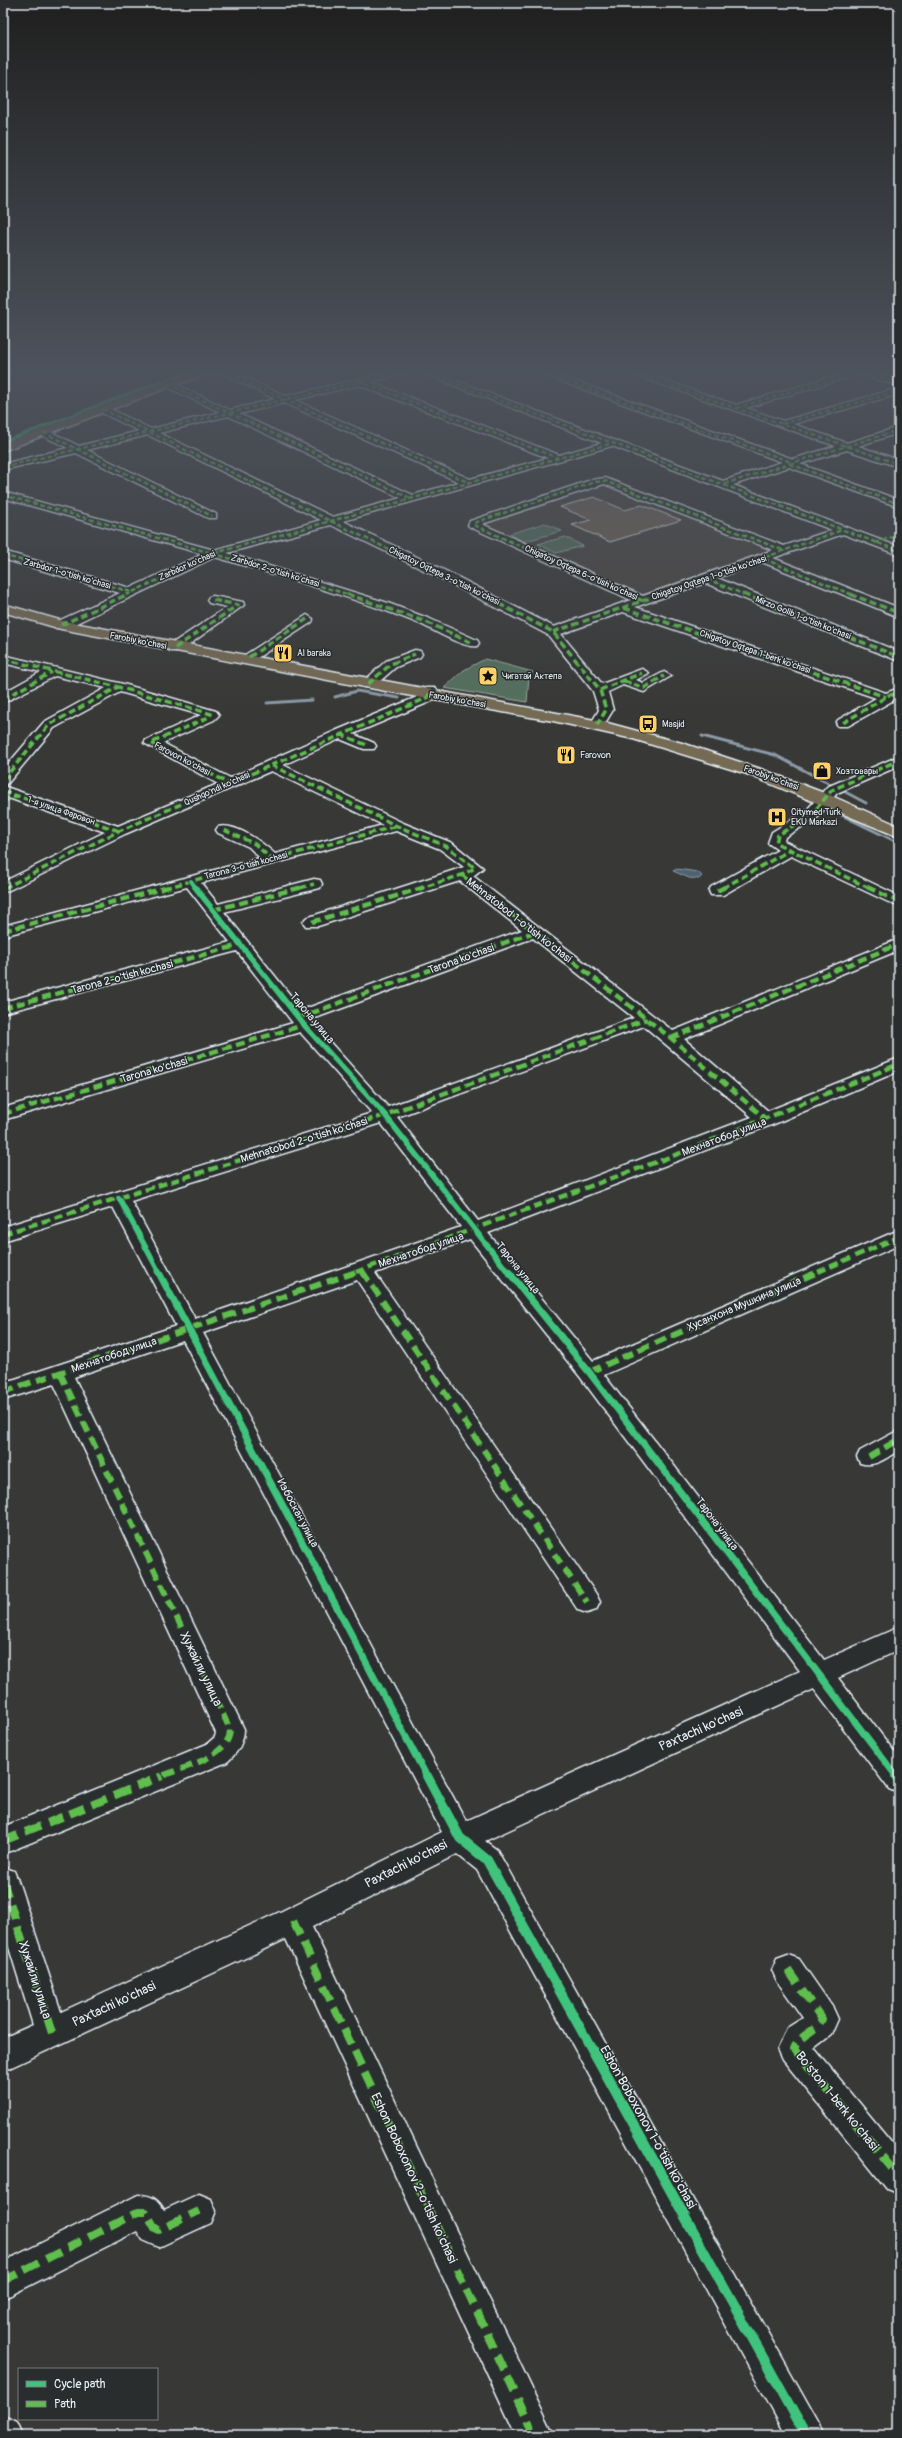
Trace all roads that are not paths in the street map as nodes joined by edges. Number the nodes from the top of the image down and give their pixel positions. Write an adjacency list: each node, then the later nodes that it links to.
1 (150, 485): 12 (street)
2 (256, 485): 13 (street, Chigatoy Oqtepa 3-o'tish ko'chasi)
3 (382, 485): 10 (street)
4 (463, 485): 10 (street, Zarbdor ko'chasi)
5 (587, 485): 25 (street, Chigatoy Oqtepa 6-o'tish ko'chasi)
6 (615, 485): 17 (street, Chigatoy Oqtepa 6-o'tish ko'chasi)
7 (726, 485): 14 (street)
8 (848, 485): 11 (street)
9 (3, 495): 19 (street, Zarbdor 2-o'tish ko'chasi)
10 (410, 498): 13 (street, Zarbdor ko'chasi)
11 (899, 504)
12 (212, 516)
13 (330, 521): 19 (street, Zarbdor ko'chasi); 32 (street, Chigatoy Oqtepa 3-o'tish ko'chasi)
14 (842, 530): 16 (street); 17 (street, Chigatoy Oqtepa 1-o'tish ko'chasi)
15 (899, 535): 16 (street)
16 (876, 542): 18 (street)
17 (785, 551): 21 (street, Chigatoy Oqtepa 1-o'tish ko'chasi)
18 (899, 551)
19 (215, 553): 23 (street, Zarbdor ko'chasi); 33 (street, Zarbdor 2-o'tish ko'chasi)
20 (3, 555): 23 (street, Zarbdor 1-o'tish ko'chasi)
21 (764, 559): 22 (street, Chigatoy Oqtepa 1-o'tish ko'chasi); 29 (street)
22 (707, 579): 25 (street, Chigatoy Oqtepa 1-o'tish ko'chasi); 37 (street, Mirzo Golib 1-o'tish ko'chasi)
23 (131, 592): 31 (street, Zarbdor ko'chasi)
24 (213, 600): 34 (street)
25 (643, 601): 28 (street, Chigatoy Oqtepa 1-o'tish ko'chasi)
26 (3, 604): 31 (main road, Farobiy ko'chasi)
27 (3, 608): 31 (main road, Farobiy ko'chasi)
28 (624, 608): 32 (street, Chigatoy Oqtepa 1-o'tish ko'chasi); 47 (street, Chigatoy Oqtepa 1-berk ko'chasi)
29 (899, 613)
30 (307, 619): 36 (street)
31 (64, 624): 34 (main road, Farobiy ko'chasi)
32 (553, 632): 45 (street, Chigatoy Oqtepa 3-o'tish ko'chasi)
33 (472, 643)
34 (177, 646): 36 (main road, Farobiy ko'chasi); 43 (main road, Farobiy ko'chasi)
35 (416, 654): 43 (street)
36 (249, 657): 43 (main road, Farobiy ko'chasi)
37 (899, 657)
38 (3, 659): 39 (street, Farovon ko'chasi)
39 (52, 672): 44 (street, Farovon ko'chasi); 48 (street)
40 (642, 674): 42 (street)
41 (664, 676): 42 (street)
42 (624, 681): 45 (street)
43 (371, 682): 46 (main road, Farobiy ko'chasi)
44 (118, 687): 55 (street); 56 (street, Farovon ko'chasi)
45 (600, 690): 49 (street, Chigatoy Oqtepa 3-o'tish ko'chasi)
46 (430, 693): 49 (main road, Farobiy ko'chasi); 51 (street, Qushqo'ndi ko'chasi)
47 (892, 696): 50 (street, Chigatoy Oqtepa 1-berk ko'chasi)
48 (3, 698)
49 (599, 723): 58 (main road, Farobiy ko'chasi)
50 (843, 723)
51 (340, 734): 52 (street); 54 (street, Qushqo'ndi ko'chasi)
52 (369, 746)
53 (899, 760): 58 (street)
54 (271, 764): 56 (street, Qushqo'ndi ko'chasi); 60 (street, Mehnatobod 1-o'tish ko'chasi)
55 (3, 780)
56 (230, 784): 61 (street, Qushqo'ndi ko'chasi)
57 (8, 797): 61 (street, 1-я улица Фаровон)
58 (825, 798): 59 (main road, Farobiy ko'chasi); 63 (main road, Farobiy ko'chasi); 64 (street)
59 (899, 824)
60 (397, 826): 65 (street, Tarona 3-o'tish kochasi); 66 (street, Mehnatobod 1-o'tish ko'chasi)
61 (119, 830): 69 (street, Qushqo'ndi ko'chasi)
62 (224, 830): 65 (street)
63 (899, 832)
64 (790, 850): 70 (street); 71 (street)
65 (271, 859): 67 (street, Tarona 3-o'tish kochasi)
66 (462, 875): 73 (street); 75 (street, Mehnatobod 1-o'tish ko'chasi)
67 (191, 881): 72 (street, Тарона улица); 74 (street, Tarona 3-o'tish kochasi)
68 (314, 884): 72 (street)
69 (3, 888)
70 (717, 891)
71 (899, 902)
72 (213, 910): 77 (street, Тарона улица)
73 (312, 922)
74 (3, 931)
75 (534, 932): 79 (street, Mehnatobod 1-o'tish ko'chasi); 80 (street, Tarona ko'chasi)
76 (899, 944): 81 (street)
77 (240, 945): 78 (street, Tarona 2-o'tish kochasi); 80 (street, Тарона улица)
78 (3, 1008)
79 (646, 1019): 81 (street, Mehnatobod 1-o'tish ko'chasi); 84 (street, Mehnatobod 2-o'tish ko'chasi)
80 (301, 1021): 83 (street, Tarona ko'chasi); 84 (street, Тарона улица)
81 (671, 1038): 85 (street, Mehnatobod 1-o'tish ko'chasi)
82 (899, 1064): 85 (street, Мехнатобод улица)
83 (3, 1114)
84 (385, 1115): 86 (street, Mehnatobod 2-o'tish ko'chasi); 87 (street, Тарона улица)
85 (767, 1120): 87 (street, Мехнатобод улица)
86 (119, 1198): 88 (street, Mehnatobod 2-o'tish ko'chasi); 91 (street, Избоскан улица)
87 (475, 1231): 90 (street, Мехнатобод улица); 92 (street, Тарона улица)
88 (3, 1234)
89 (899, 1237): 92 (street, Хусанхона Мушкина улица)
90 (362, 1271): 91 (street, Мехнатобод улица); 97 (street)
91 (189, 1329): 93 (street, Мехнатобод улица); 101 (street, Избоскан улица)
92 (589, 1372): 99 (street, Тарона улица)
93 (60, 1373): 94 (street, Мехнатобод улица); 102 (street, Хужайли улица)
94 (3, 1392)
95 (899, 1439): 96 (street)
96 (870, 1457)
97 (586, 1602)
98 (899, 1638): 99 (street, Paxtachi ko'chasi)
99 (819, 1676): 100 (street, Тарона улица); 101 (street, Paxtachi ko'chasi)
100 (899, 1780)
101 (460, 1838): 104 (street, Paxtachi ko'chasi); 112 (street, Eshon Boboxonov 1-o'tish ko'chasi)
102 (3, 1841)
103 (3, 1881): 106 (street, Хужайли улица)
104 (293, 1921): 106 (street, Paxtachi ko'chasi); 111 (street, Eshon Boboxonov 2-o'tish ko'chasi)
105 (788, 1970): 108 (street, Bo'ston 1-berk ko'chasi)
106 (52, 2033): 107 (street, Paxtachi ko'chasi)
107 (3, 2055)
108 (899, 2177)
109 (199, 2211): 110 (street)
110 (3, 2281)
111 (535, 2435)
112 (806, 2435)

